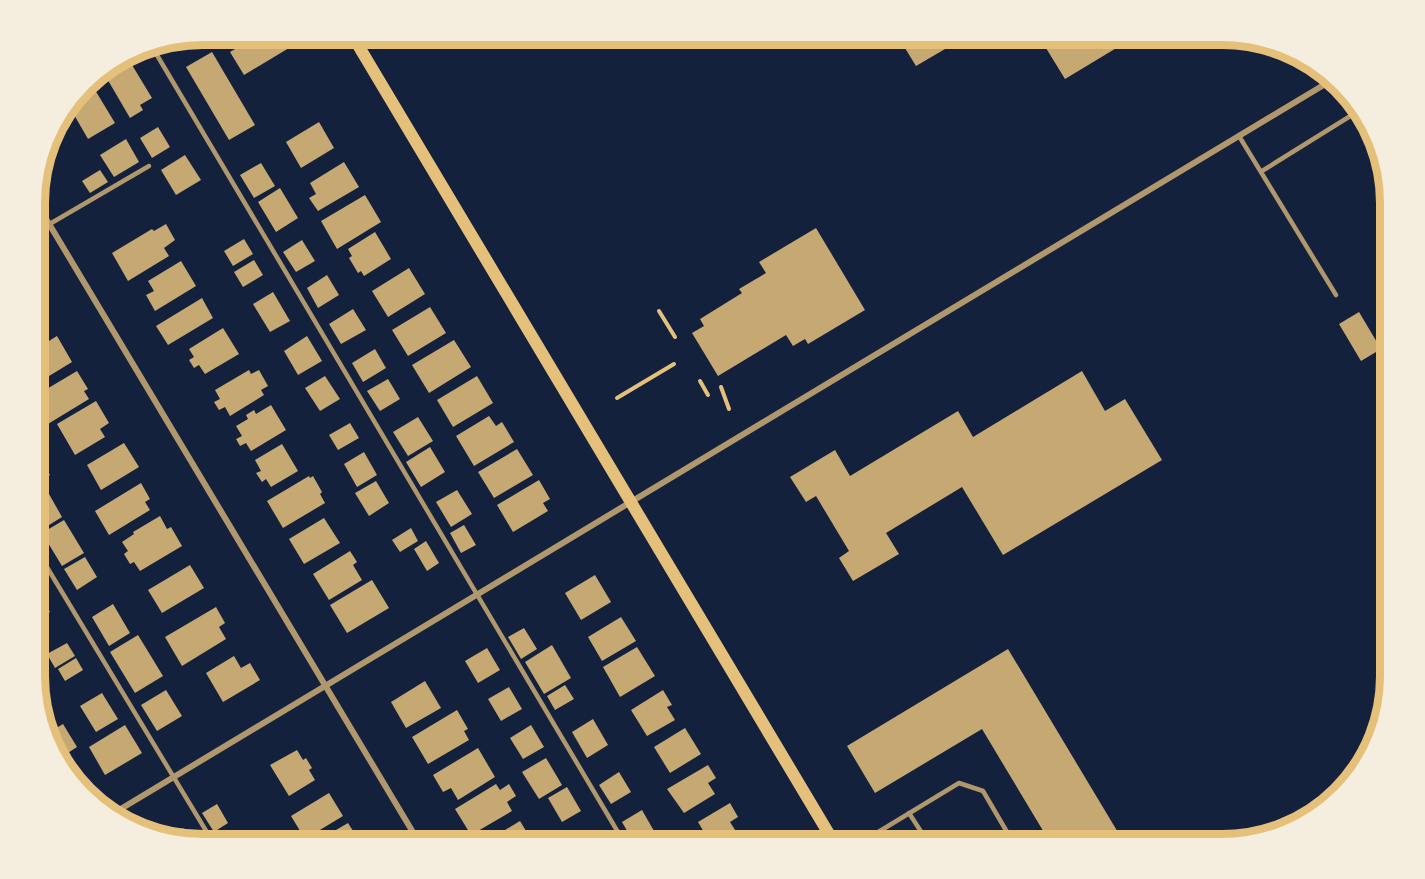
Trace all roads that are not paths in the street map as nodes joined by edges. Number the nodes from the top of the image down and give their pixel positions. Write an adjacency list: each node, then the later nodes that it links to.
1 (358, 45): 12 (main road)
2 (155, 52): 14 (lane)
3 (1326, 84): 5 (street)
4 (1353, 115): 7 (lane)
5 (1239, 136): 7 (lane); 12 (street)
6 (149, 166): 9 (lane)
7 (1262, 171): 11 (lane)
8 (45, 217): 9 (street)
9 (49, 224): 10 (lane); 15 (street)
10 (45, 226)
11 (1335, 295)
12 (632, 502): 14 (street); 22 (main road)
13 (45, 564): 16 (lane)
14 (477, 595): 15 (street); 21 (lane)
15 (325, 686): 16 (street); 20 (street)
16 (173, 776): 17 (street); 19 (lane)
17 (119, 810)
18 (909, 813): 23 (lane); 24 (lane); 25 (lane)
19 (208, 834)
20 (414, 834)
21 (619, 834)
22 (829, 834)
23 (875, 834)
24 (923, 834)
25 (1008, 834)

